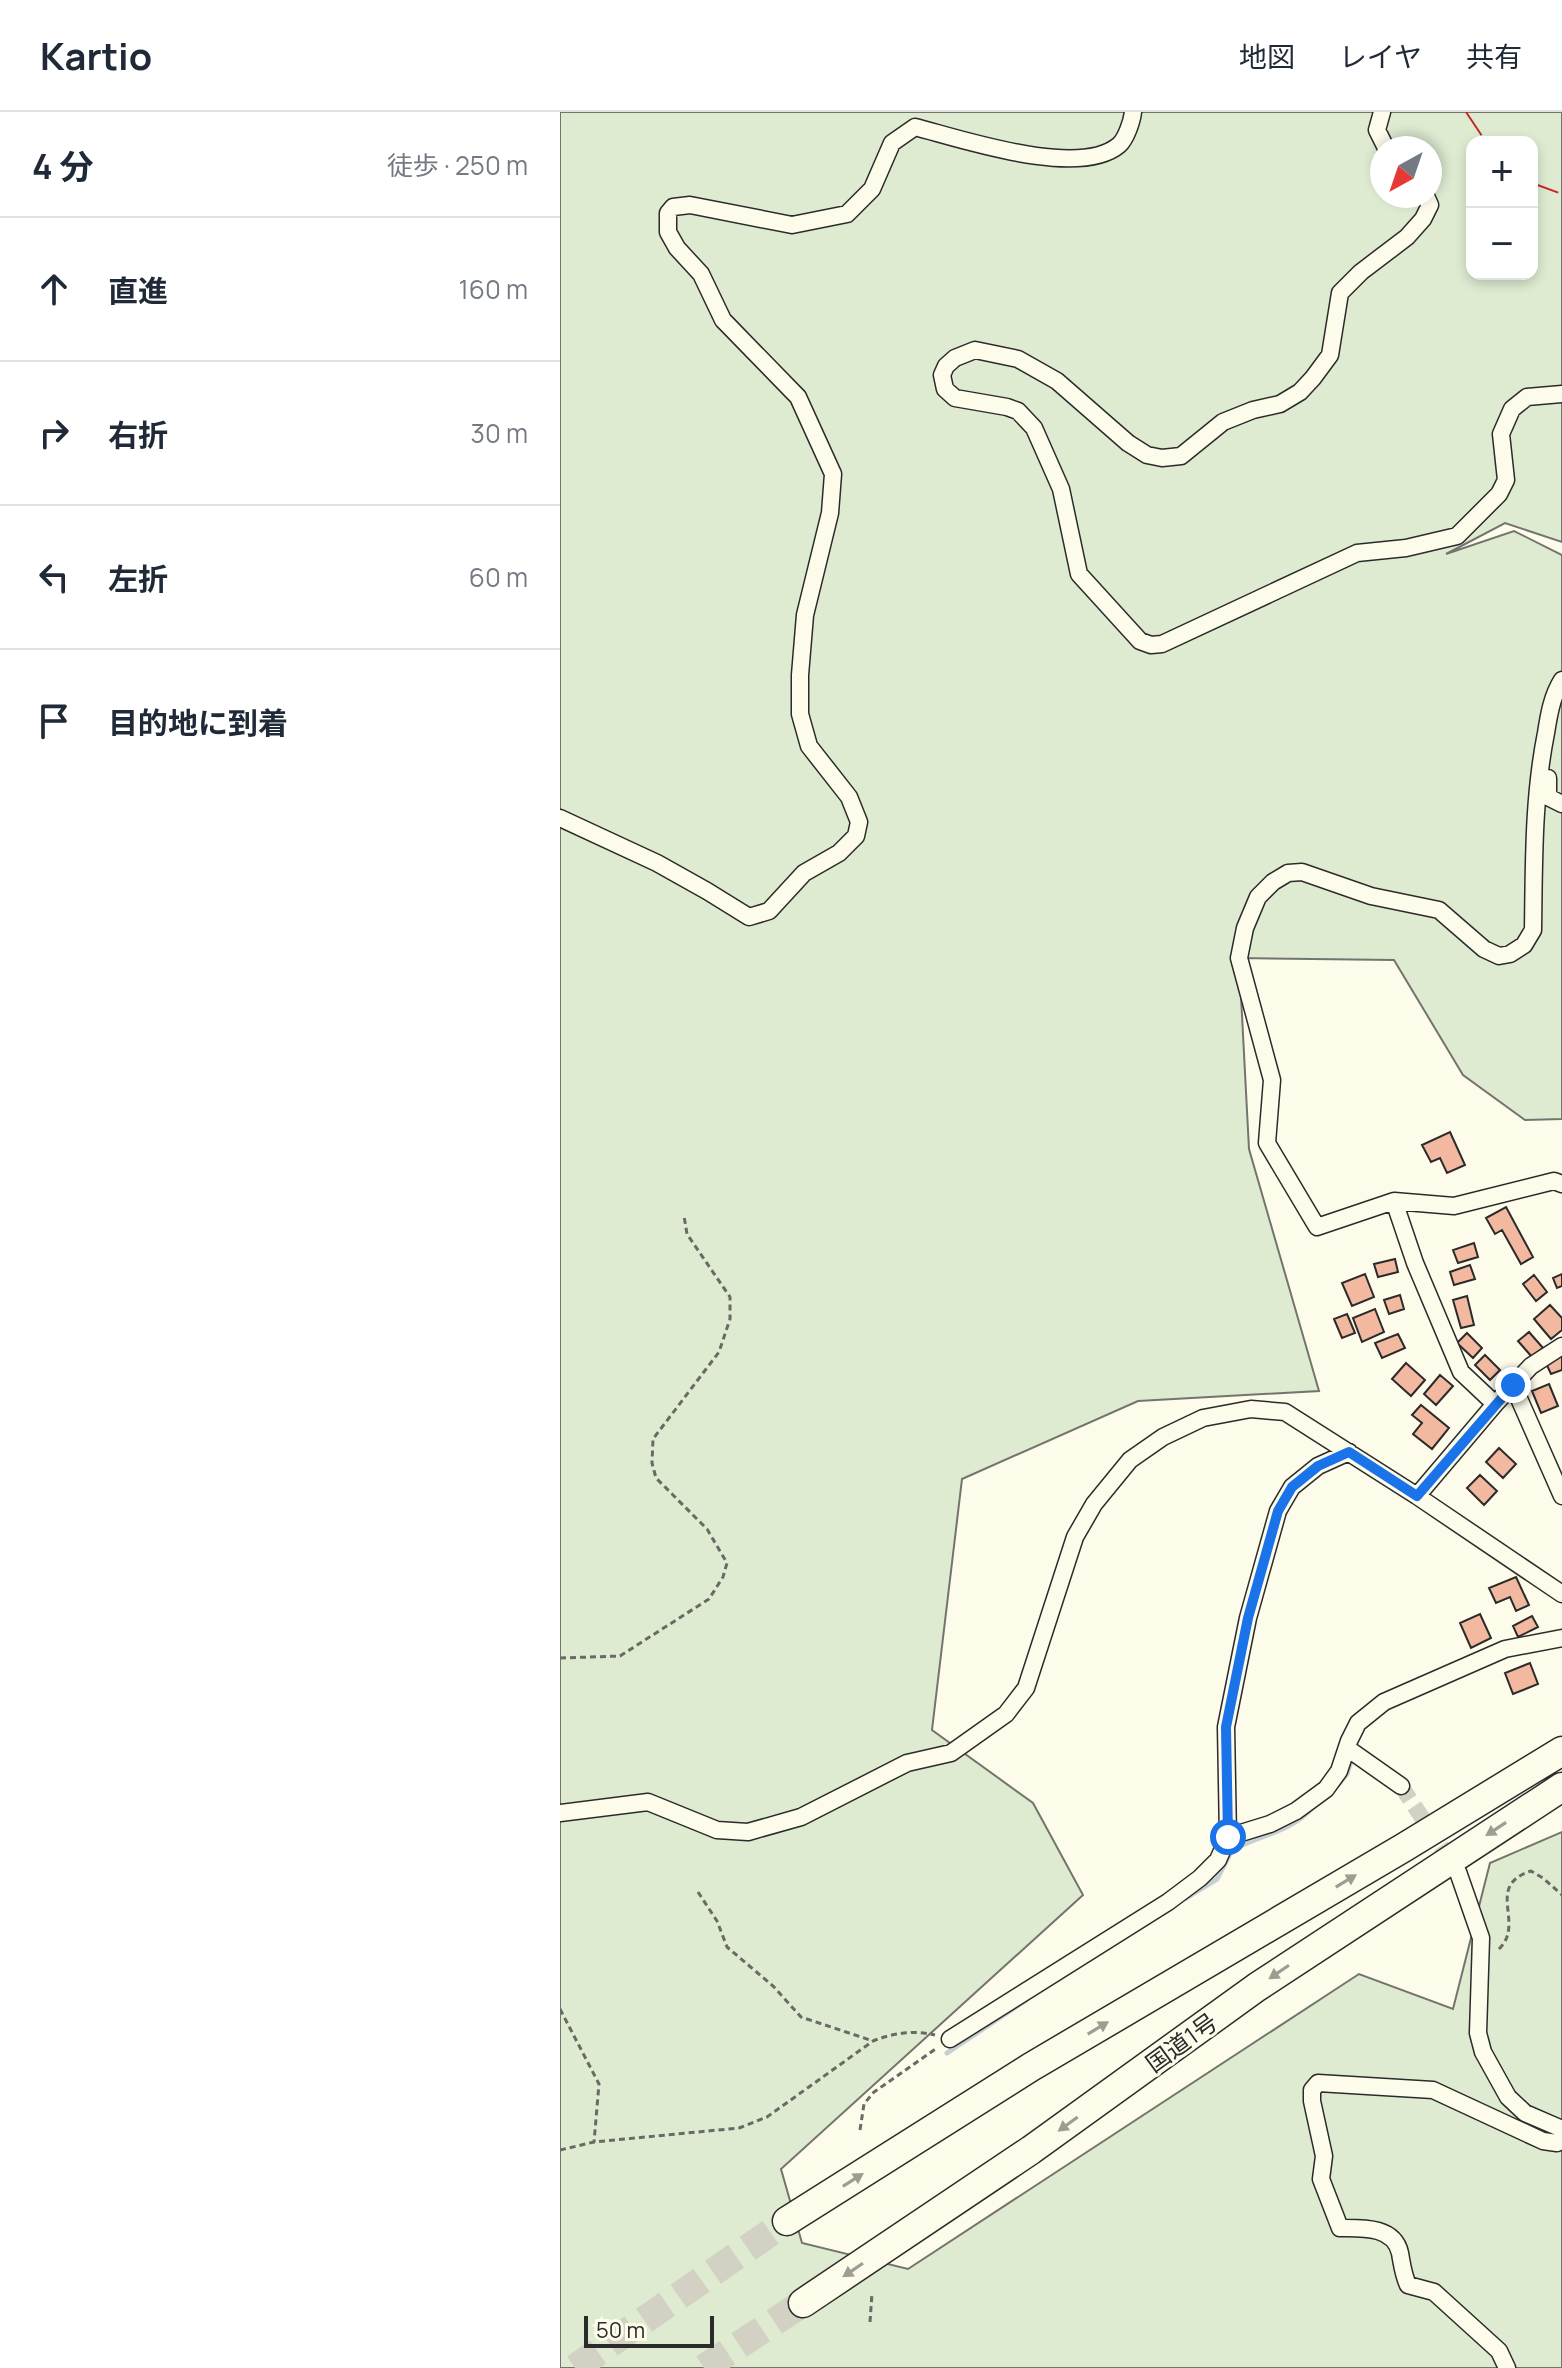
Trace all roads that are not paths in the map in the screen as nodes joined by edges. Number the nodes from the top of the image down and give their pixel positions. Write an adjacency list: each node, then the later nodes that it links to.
1 (1133, 112): 9 (street)
2 (1382, 112): 3 (street)
3 (1380, 136)
4 (1428, 208): 5 (street)
5 (1562, 394)
6 (1562, 680): 7 (street)
7 (1547, 728): 8 (street); 11 (street)
8 (1562, 804)
9 (560, 818)
10 (1562, 1184): 11 (street)
11 (1394, 1201): 14 (street)
12 (1562, 1346): 13 (street)
13 (1513, 1385): 14 (street); 17 (street)
14 (1495, 1404): 16 (street)
15 (1349, 1452): 16 (street); 24 (street); 25 (street)
16 (1417, 1496): 18 (street)
17 (1562, 1496)
18 (1562, 1594)
19 (1562, 1638): 20 (street)
20 (1347, 1748): 22 (street); 25 (street)
21 (1562, 1751): 30 (highway, one-way to 21)
22 (1401, 1786)
23 (1562, 1787): 31 (highway, 国道1号, one-way to 31)
24 (560, 1813)
25 (1228, 1837): 27 (street)
26 (1458, 1872): 28 (street)
27 (950, 2039)
28 (1562, 2129)
29 (1562, 2141): 32 (street)
30 (787, 2221)
31 (803, 2303)
32 (1507, 2368)

